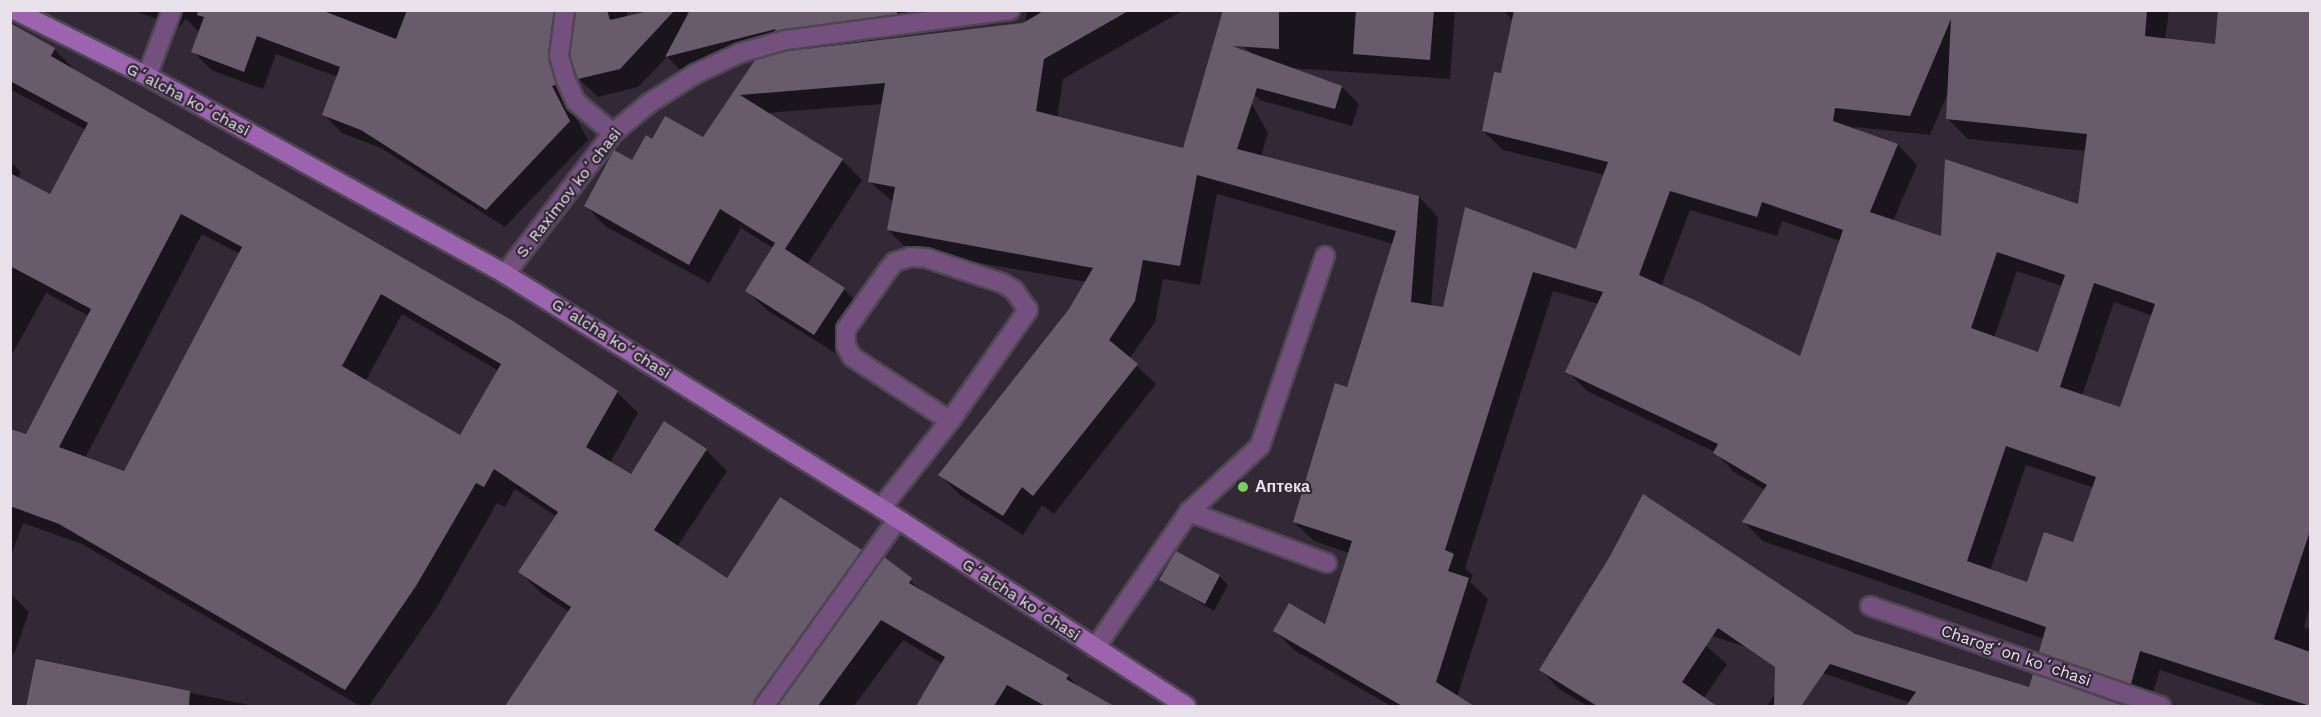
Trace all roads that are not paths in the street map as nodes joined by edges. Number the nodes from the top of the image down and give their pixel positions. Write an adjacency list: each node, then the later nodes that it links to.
1 (14, 10): 5 (street, Gʻalcha koʻchasi)
2 (172, 10): 5 (street)
3 (565, 10): 6 (street)
4 (1010, 10): 6 (street, S. Raximov koʻchasi)
5 (147, 76): 8 (street, Gʻalcha koʻchasi)
6 (613, 133): 8 (street, S. Raximov koʻchasi)
7 (1325, 256): 11 (street)
8 (505, 274): 10 (street, Gʻalcha koʻchasi)
9 (950, 421): 9 (street); 10 (street)
10 (881, 508): 12 (street, Gʻalcha koʻchasi)
11 (1189, 512): 13 (street); 15 (street)
12 (897, 520): 15 (street, Gʻalcha koʻchasi); 16 (street)
13 (1327, 563)
14 (1870, 606): 18 (street, Charogʻon koʻchasi)
15 (1095, 648): 17 (street, Gʻalcha koʻchasi)
16 (764, 706)
17 (1186, 706)
18 (2161, 706)

